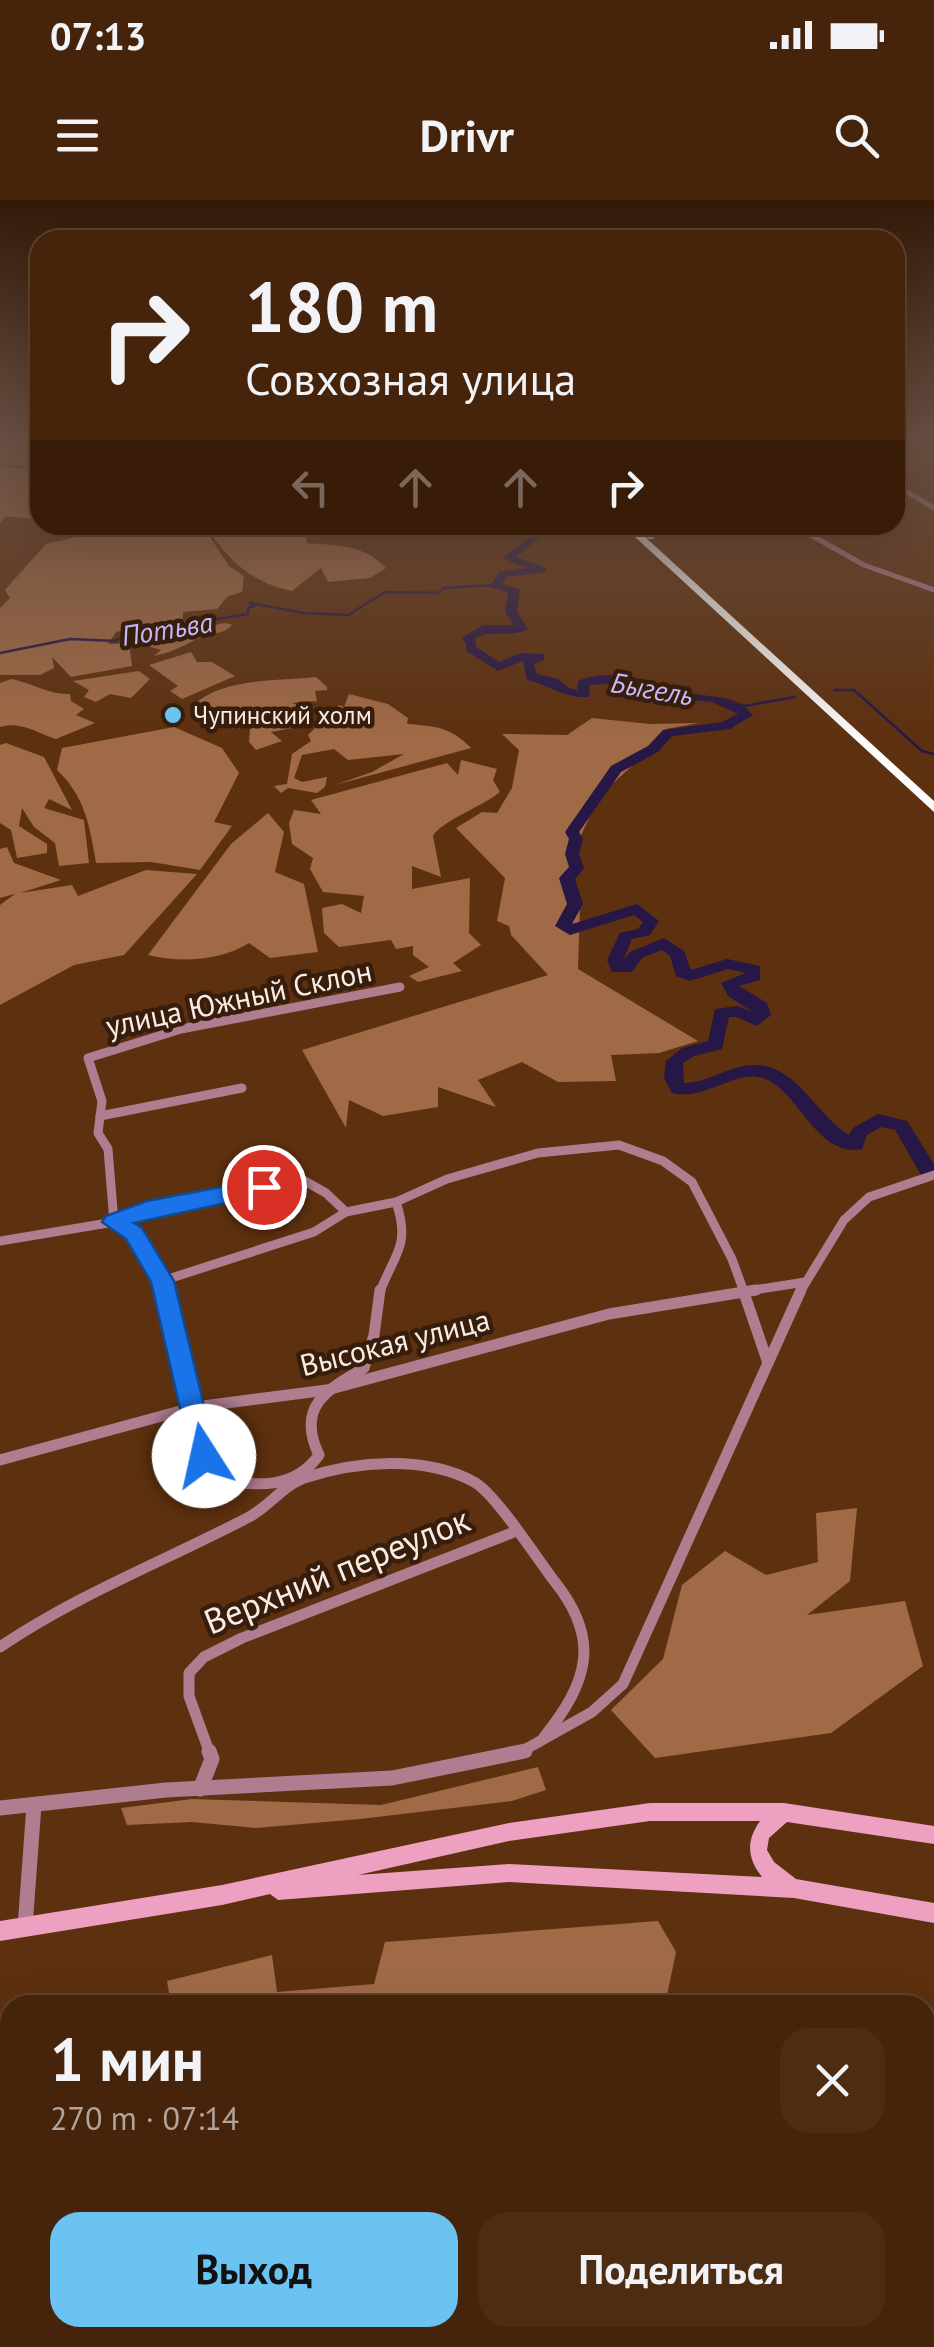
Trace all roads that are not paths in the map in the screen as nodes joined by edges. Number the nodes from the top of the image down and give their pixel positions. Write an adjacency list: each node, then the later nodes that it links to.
1 (641, 538): 6 (highway)
2 (652, 538): 5 (highway)
3 (816, 538): 4 (street)
4 (934, 590)
5 (934, 795)
6 (934, 808)
7 (400, 987): 9 (street, улица Южный Склон)
8 (242, 1088): 9 (street)
9 (100, 1116): 13 (street)
10 (934, 1175): 16 (street)
11 (396, 1202): 12 (street); 17 (street); 19 (street)
12 (346, 1212): 13 (street); 15 (street)
13 (114, 1222): 14 (street); 15 (street)
14 (0, 1242)
15 (162, 1281): 20 (street)
16 (804, 1282): 17 (street, Высокая улица); 18 (street)
17 (742, 1292): 18 (street); 19 (street, Высокая улица)
18 (768, 1364): 27 (street)
19 (327, 1390): 20 (street, Высокая улица); 21 (street)
20 (195, 1407): 22 (street, Высокая улица); 24 (street)
21 (320, 1455): 23 (street); 24 (street)
22 (0, 1460)
23 (352, 1467): 24 (street); 25 (street)
24 (300, 1479): 26 (street)
25 (514, 1532): 27 (street); 28 (street, Верхний переулок)
26 (0, 1647)
27 (540, 1741): 28 (street)
28 (200, 1788): 29 (street)
29 (34, 1804): 30 (street); 36 (street)
30 (0, 1808)
31 (784, 1812): 32 (street); 33 (street); 34 (street)
32 (934, 1835)
33 (794, 1888): 34 (street); 35 (street)
34 (222, 1895): 36 (street)
35 (934, 1913)
36 (25, 1927): 37 (street)
37 (0, 1931)

